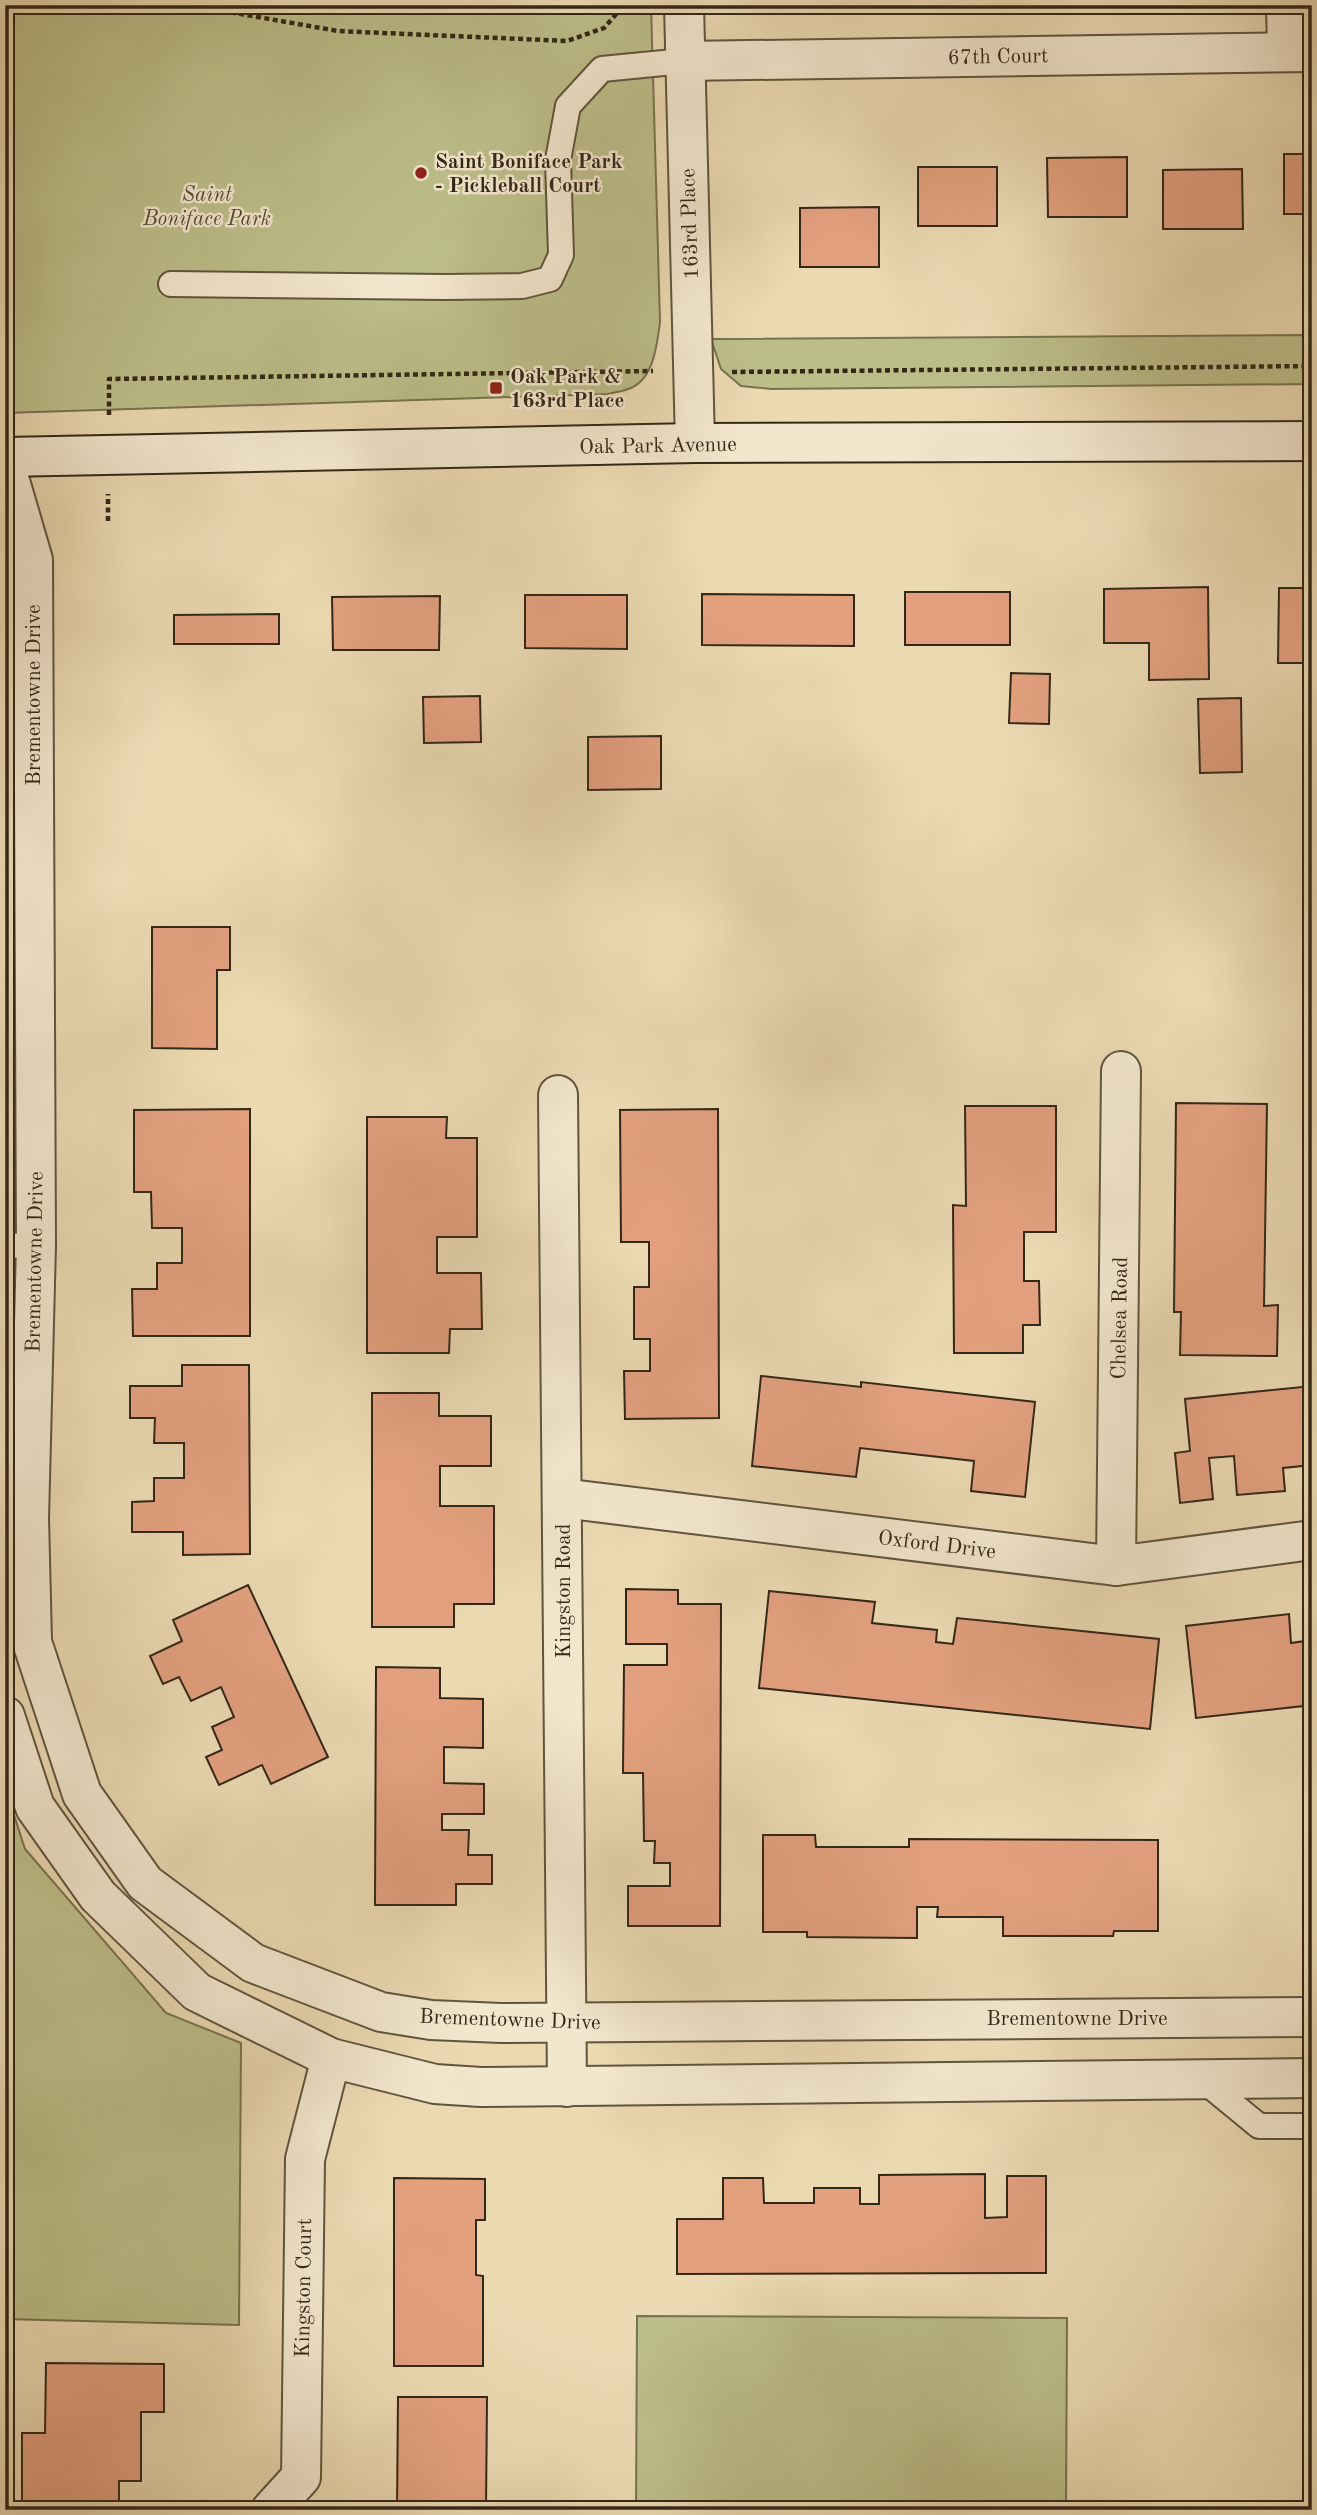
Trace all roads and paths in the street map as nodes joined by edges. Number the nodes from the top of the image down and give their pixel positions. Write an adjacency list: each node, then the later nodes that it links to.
1 (118, 5): 2 (path)
2 (174, 5)
3 (190, 5): 4 (path)
4 (624, 5)
5 (684, 5): 8 (street, 163rd Place)
6 (1286, 5): 7 (street)
7 (1299, 52): 8 (street, 67th Court)
8 (684, 61): 9 (lane); 15 (street, 163rd Place)
9 (171, 284)
10 (1312, 366): 12 (path)
11 (649, 371): 13 (path)
12 (735, 372)
13 (110, 379)
14 (1312, 441): 15 (street, Oak Park Avenue)
15 (695, 443): 16 (street, Oak Park Avenue)
16 (5, 457)
17 (5, 464): 20 (street, Brementowne Drive)
18 (1121, 1071): 24 (street, Chelsea Road)
19 (558, 1095): 21 (street, Kingston Road)
20 (21, 1246): 22 (street, Brementowne Drive)
21 (562, 1498): 24 (street, Oxford Drive); 27 (street, Kingston Road)
22 (17, 1518): 27 (street, Brementowne Drive)
23 (1312, 1540): 24 (street, Oxford Drive)
24 (1116, 1566)
25 (5, 1716): 28 (street)
26 (1312, 2017): 27 (street, Brementowne Drive)
27 (567, 2022): 31 (street, Kingston Road)
28 (331, 2058): 31 (street); 33 (street, Kingston Court)
29 (1312, 2078): 30 (street)
30 (1203, 2080): 31 (street); 32 (lane)
31 (567, 2087)
32 (1312, 2123)
33 (271, 2510)

